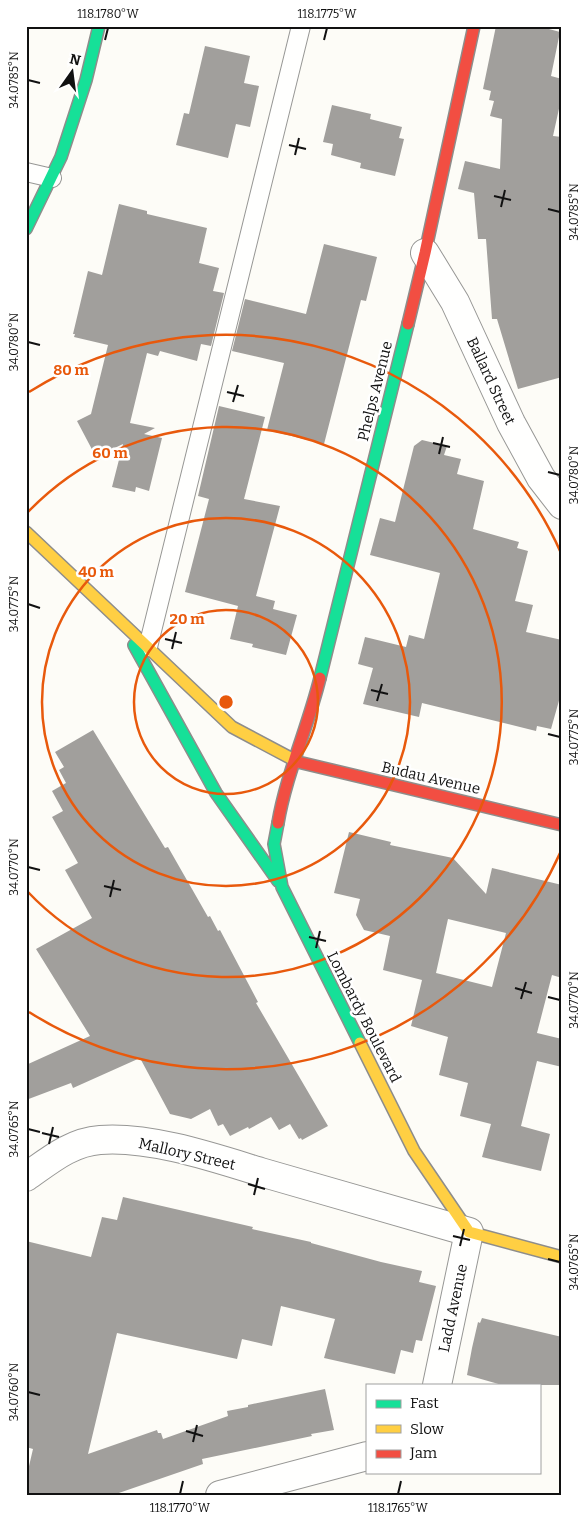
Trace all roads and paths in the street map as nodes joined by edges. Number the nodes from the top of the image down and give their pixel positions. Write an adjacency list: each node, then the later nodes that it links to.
1 (99, 26): 5 (street)
2 (301, 26): 11 (lane)
3 (474, 26): 7 (street, Phelps Avenue)
4 (26, 172): 5 (lane)
5 (52, 178): 6 (street)
6 (26, 230)
7 (425, 253): 8 (street, Ballard Street); 12 (street, Phelps Avenue)
8 (562, 505)
9 (26, 532): 10 (street)
10 (122, 623): 11 (street); 14 (street)
11 (148, 647): 12 (street)
12 (294, 761): 13 (street, Budau Avenue); 14 (street, Lombardy Boulevard)
13 (562, 824)
14 (282, 887): 16 (street, Lombardy Boulevard)
15 (26, 1177): 16 (street, Mallory Street)
16 (469, 1232): 17 (street); 18 (street, Ladd Avenue)
17 (562, 1257)
18 (437, 1384)
19 (366, 1456): 20 (street)
20 (220, 1495)

